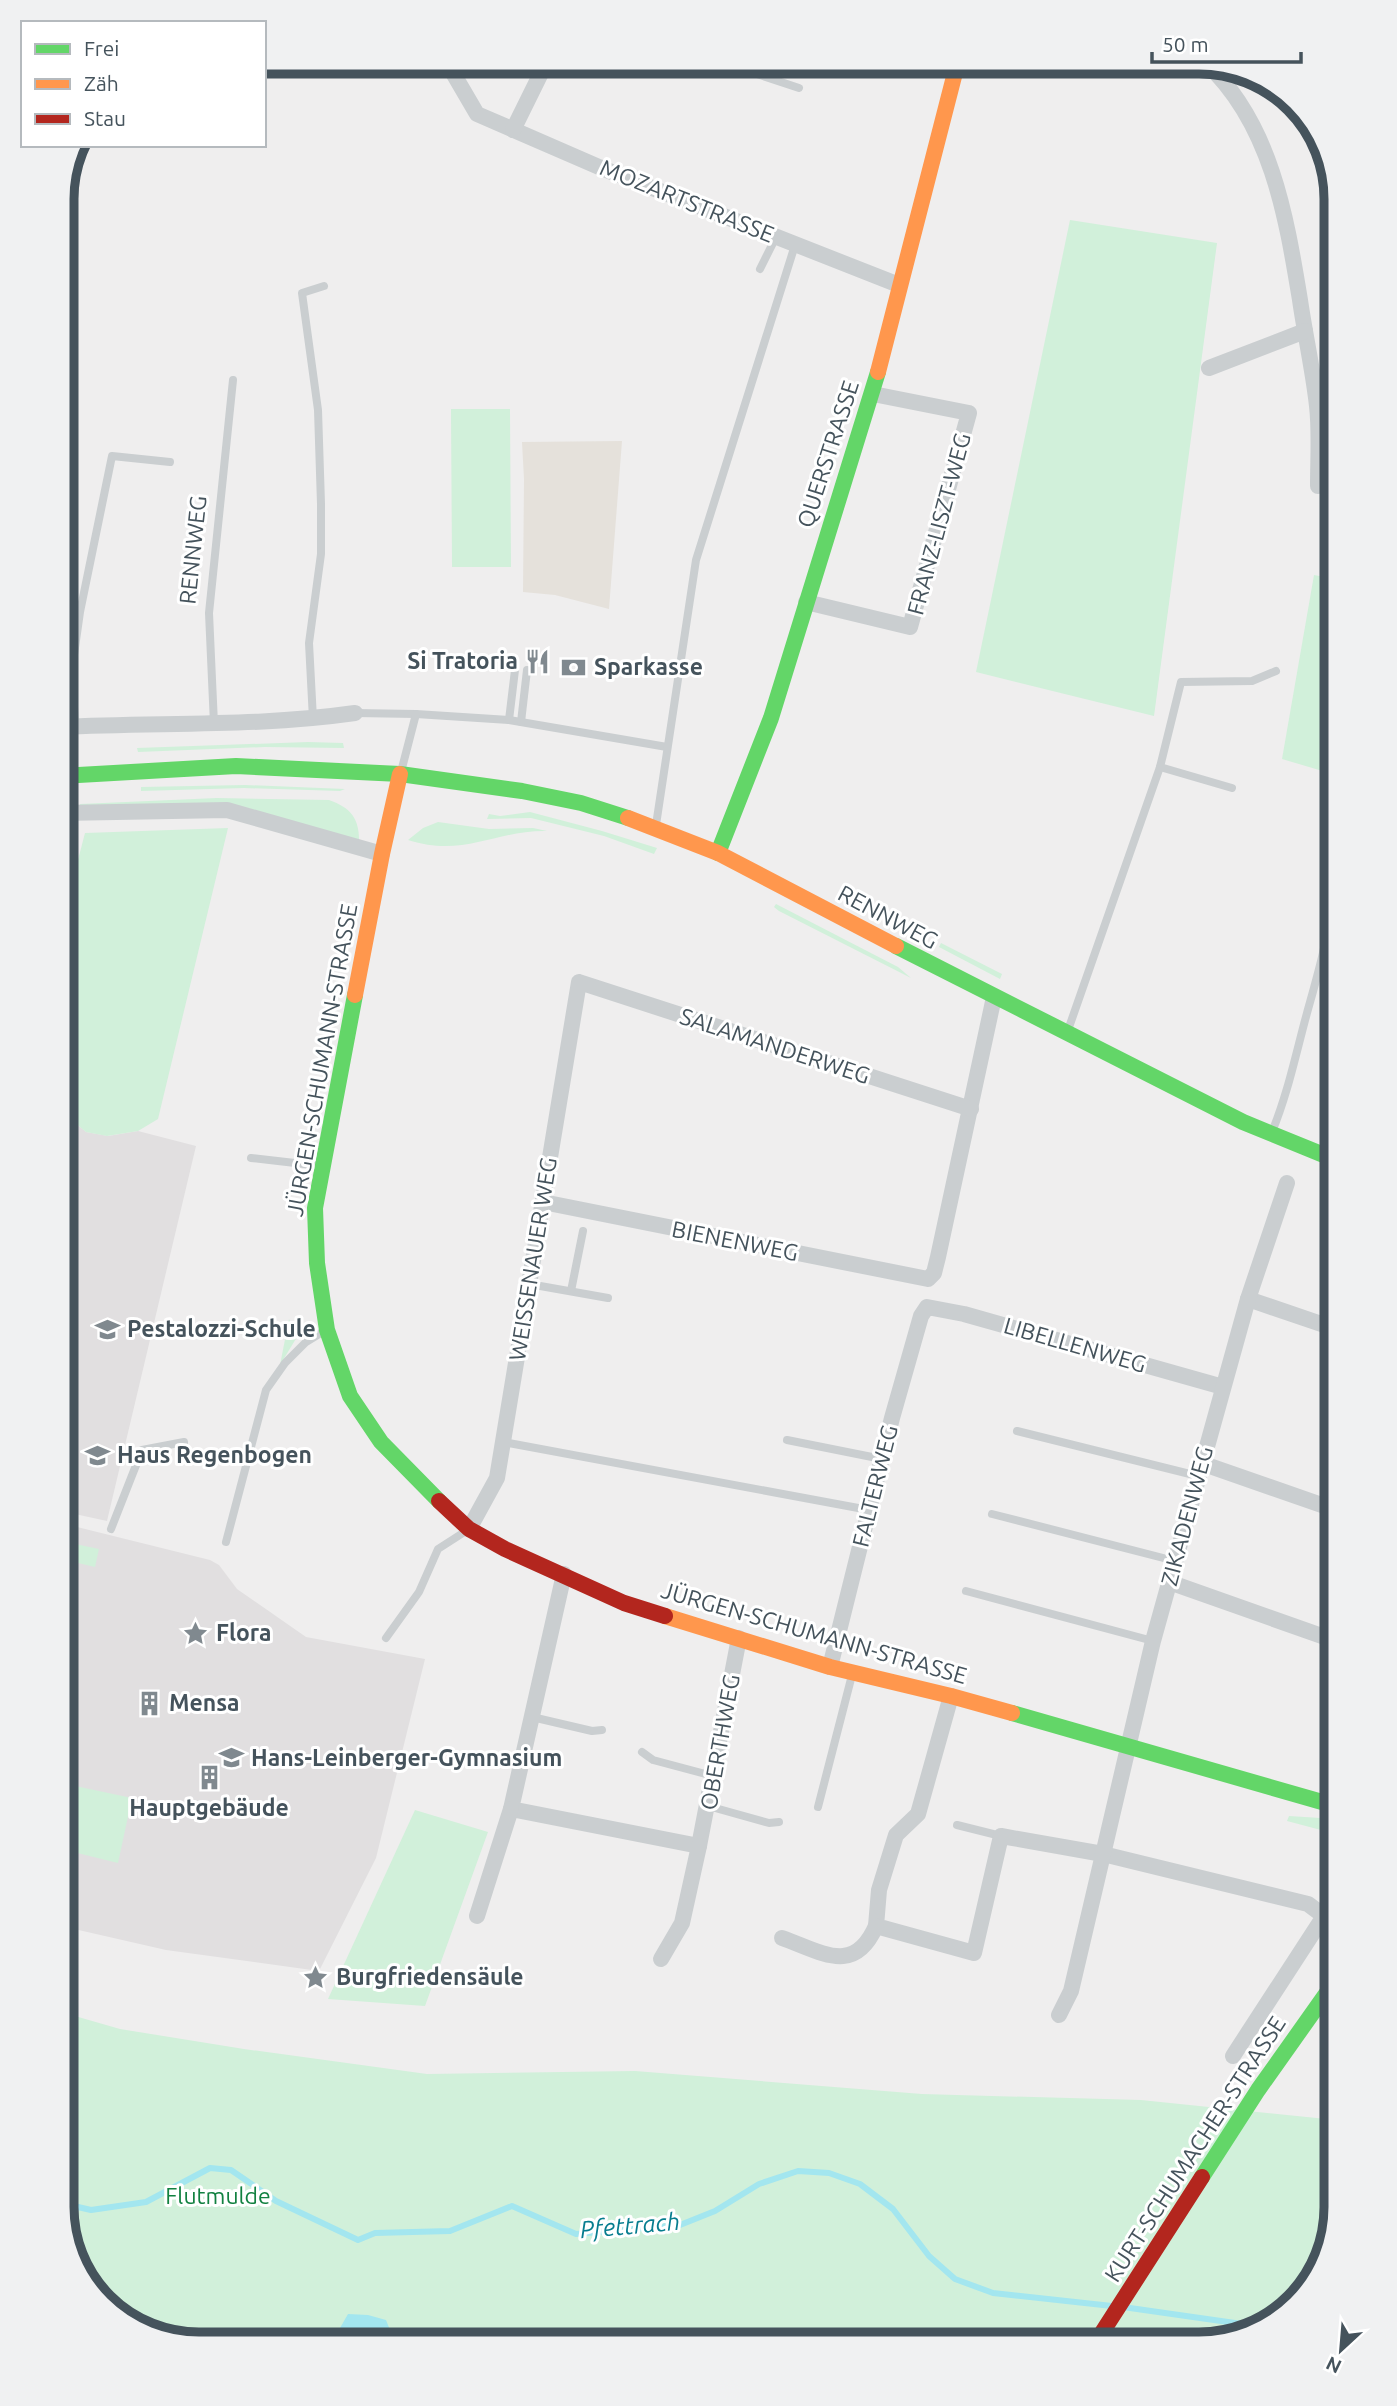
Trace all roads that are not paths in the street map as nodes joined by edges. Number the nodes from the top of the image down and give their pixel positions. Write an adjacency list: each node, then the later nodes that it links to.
1 (454, 74): 7 (street, MOZARTSTRASSE)
2 (541, 74): 7 (street)
3 (757, 74): 6 (lane)
4 (955, 74): 11 (street, QUERSTRASSE)
5 (1216, 75): 13 (street)
6 (799, 88)
7 (513, 130): 8 (street, MOZARTSTRASSE)
8 (776, 237): 9 (street, MOZARTSTRASSE); 10 (lane)
9 (795, 244): 11 (street, MOZARTSTRASSE); 31 (lane)
10 (761, 269)
11 (899, 285): 16 (street, QUERSTRASSE)
12 (324, 286): 26 (lane)
13 (1305, 331): 14 (street); 18 (street)
14 (1209, 368)
15 (233, 380): 29 (lane, RENNWEG)
16 (873, 394): 19 (street, QUERSTRASSE); 19 (street, FRANZ-LISZT-WEG)
17 (170, 462): 20 (lane)
18 (1318, 486)
19 (806, 602): 39 (street, QUERSTRASSE)
20 (74, 655)
21 (515, 670): 27 (lane)
22 (527, 670): 28 (lane)
23 (1276, 671): 32 (lane)
24 (355, 713): 25 (lane); 26 (street)
25 (416, 714): 27 (lane); 33 (lane)
26 (313, 719): 29 (street)
27 (509, 720): 28 (lane)
28 (521, 722): 31 (lane)
29 (214, 724): 30 (street)
30 (74, 726)
31 (667, 747): 37 (lane)
32 (1160, 767): 35 (lane); 43 (lane)
33 (400, 774): 34 (street, RENNWEG); 37 (street, RENNWEG); 38 (street, JÜRGEN-SCHUMANN-STRASSE)
34 (74, 775)
35 (1232, 788)
36 (74, 813): 38 (street)
37 (656, 827): 39 (street, RENNWEG)
38 (382, 853): 48 (street, JÜRGEN-SCHUMANN-STRASSE)
39 (718, 853): 42 (street, RENNWEG)
40 (1324, 951): 45 (lane)
41 (579, 982): 44 (street, SALAMANDERWEG); 50 (street, WEISSENAUER WEG)
42 (994, 997): 43 (street, RENNWEG); 44 (street)
43 (1066, 1035): 45 (street, RENNWEG)
44 (971, 1109): 50 (street, BIENENWEG)
45 (1271, 1134): 46 (street, RENNWEG)
46 (1324, 1155)
47 (251, 1158): 48 (lane)
48 (323, 1166): 58 (street, JÜRGEN-SCHUMANN-STRASSE)
49 (1287, 1183): 55 (street, ZIKADENWEG)
50 (542, 1202): 52 (street, WEISSENAUER WEG)
51 (583, 1231): 53 (lane)
52 (529, 1284): 53 (lane); 63 (street, WEISSENAUER WEG)
53 (571, 1291): 54 (lane)
54 (608, 1298)
55 (1248, 1299): 57 (street); 59 (street, ZIKADENWEG)
56 (926, 1307): 59 (street, LIBELLENWEG); 64 (street, FALTERWEG)
57 (1324, 1325)
58 (327, 1330): 70 (street, JÜRGEN-SCHUMANN-STRASSE); 71 (lane)
59 (1223, 1387): 65 (street, ZIKADENWEG)
60 (1017, 1431): 65 (lane)
61 (787, 1440): 64 (lane)
62 (184, 1442): 69 (lane)
63 (503, 1443): 67 (lane); 70 (street, WEISSENAUER WEG)
64 (882, 1459): 67 (street, FALTERWEG)
65 (1199, 1469): 66 (street); 72 (street, ZIKADENWEG)
66 (1324, 1506)
67 (869, 1510): 80 (street, FALTERWEG)
68 (992, 1514): 72 (lane)
69 (111, 1529)
70 (469, 1529): 73 (street, JÜRGEN-SCHUMANN-STRASSE); 78 (lane)
71 (226, 1542)
72 (1175, 1561): 74 (street, ZIKADENWEG)
73 (564, 1574): 76 (street, JÜRGEN-SCHUMANN-STRASSE); 83 (street)
74 (1169, 1582): 77 (street); 79 (street, ZIKADENWEG)
75 (966, 1591): 79 (lane)
76 (739, 1637): 80 (street, JÜRGEN-SCHUMANN-STRASSE); 87 (street, OBERTHWEG)
77 (1324, 1637)
78 (386, 1638)
79 (1153, 1641): 85 (street, ZIKADENWEG)
80 (830, 1667): 81 (street, JÜRGEN-SCHUMANN-STRASSE)
81 (852, 1673): 82 (street, JÜRGEN-SCHUMANN-STRASSE); 90 (lane)
82 (951, 1696): 85 (street, JÜRGEN-SCHUMANN-STRASSE); 98 (street)
83 (532, 1717): 84 (lane); 91 (street)
84 (602, 1730)
85 (1129, 1748): 88 (street, JÜRGEN-SCHUMANN-STRASSE); 96 (street, ZIKADENWEG)
86 (642, 1752): 87 (lane)
87 (713, 1776): 89 (street, OBERTHWEG)
88 (1324, 1803)
89 (708, 1807): 92 (lane); 95 (street, OBERTHWEG)
90 (818, 1807)
91 (511, 1809): 95 (street); 97 (street)
92 (779, 1822)
93 (957, 1825): 94 (lane)
94 (1002, 1836): 96 (street); 98 (street)
95 (699, 1846): 100 (street, OBERTHWEG)
96 (1103, 1854): 102 (street, ZIKADENWEG); 103 (street)
97 (477, 1916)
98 (876, 1926): 99 (street)
99 (782, 1938)
100 (661, 1959)
101 (1324, 1997): 104 (street, KURT-SCHUMACHER-STRASSE)
102 (1059, 2015)
103 (1233, 2056)
104 (1102, 2332)

